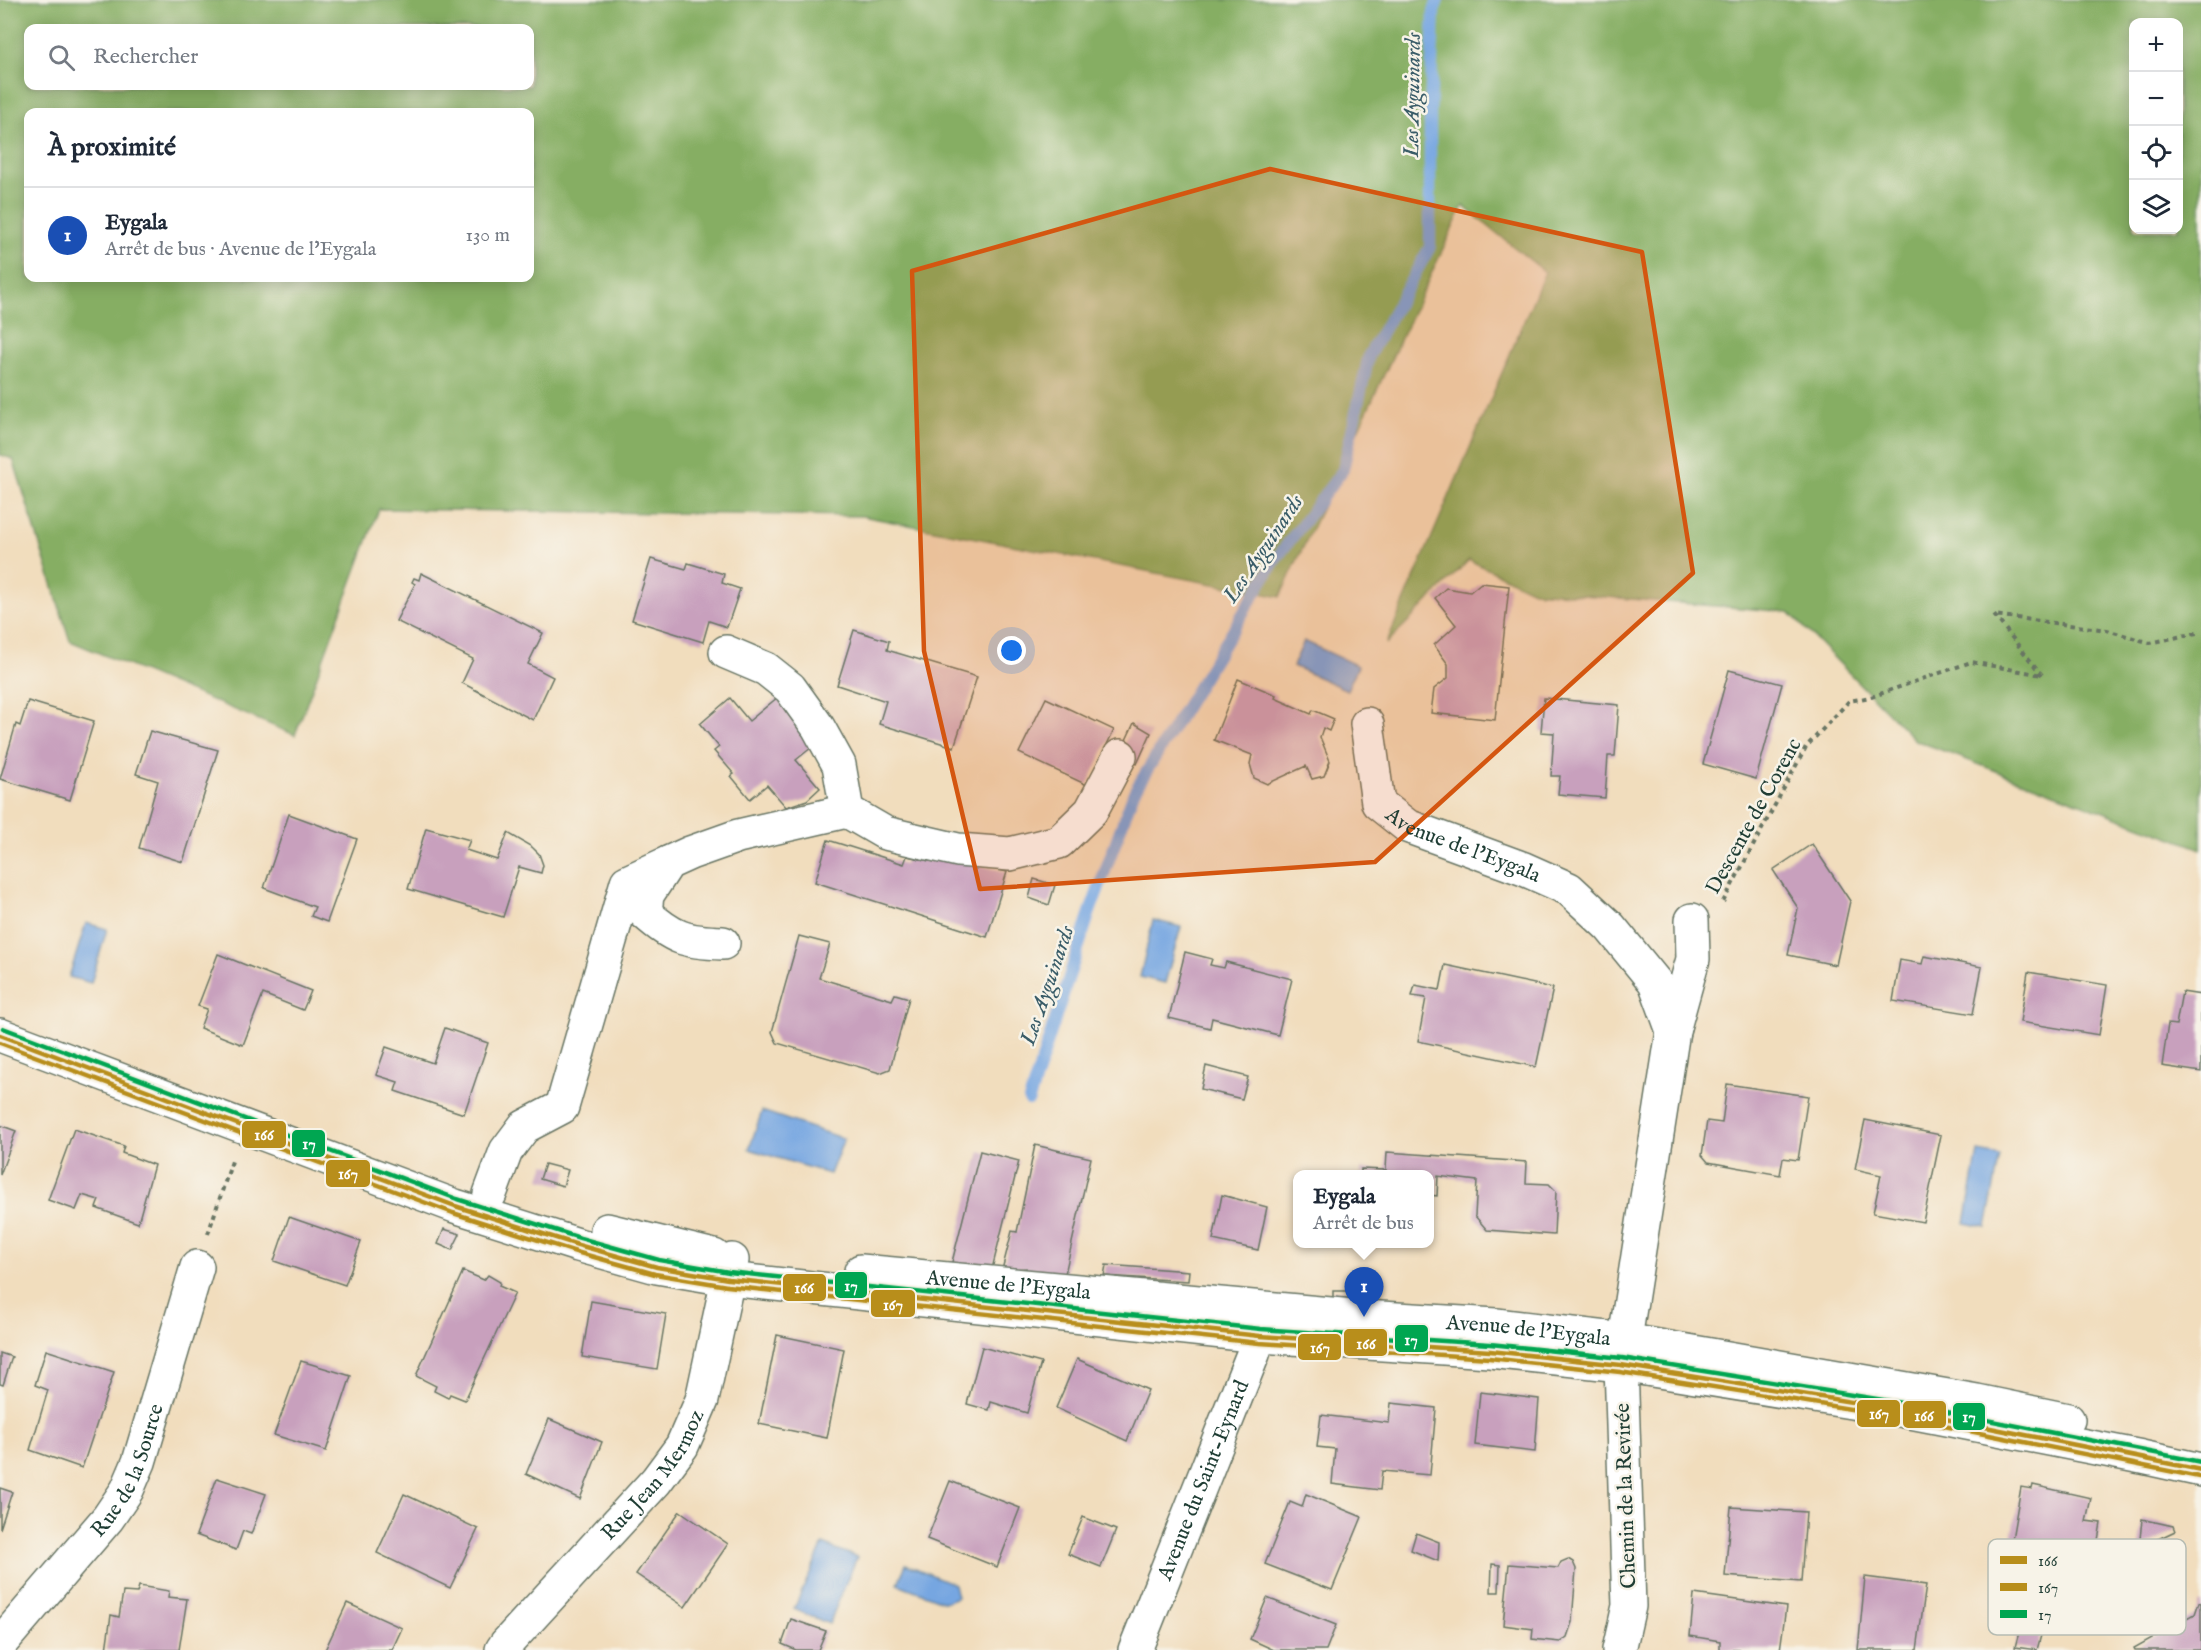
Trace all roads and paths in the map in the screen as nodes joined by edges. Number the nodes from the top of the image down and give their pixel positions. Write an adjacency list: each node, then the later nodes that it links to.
1 (2201, 632): 7 (path, Descente de Corenc)
2 (726, 652): 5 (street)
3 (1367, 724): 10 (street, Avenue de l'Eygala)
4 (1120, 756): 5 (street)
5 (847, 811): 6 (street)
6 (668, 863): 8 (street); 13 (street)
7 (1705, 915): 10 (street)
8 (723, 943)
9 (0, 1017): 13 (street, Avenue de l'Eygala)
10 (1673, 1031): 18 (street, Avenue de l'Eygala)
11 (0, 1035): 12 (street, Avenue de l'Eygala)
12 (243, 1126): 14 (path); 16 (street, Avenue de l'Eygala)
13 (490, 1194): 16 (street, Avenue de l'Eygala)
14 (216, 1209)
15 (197, 1267): 21 (street, Rue de la Source)
16 (730, 1270): 17 (street, Avenue de l'Eygala); 22 (street, Rue Jean Mermoz)
17 (1264, 1322): 18 (street, Avenue de l'Eygala); 23 (street, Avenue du Saint-Eynard)
18 (1622, 1353): 19 (street, Avenue de l'Eygala); 20 (street, Avenue de l'Eygala); 24 (street, Chemin de la Revirée)
19 (2201, 1447)
20 (2201, 1470)
21 (0, 1644)
22 (502, 1650)
23 (1135, 1650)
24 (1619, 1650)

